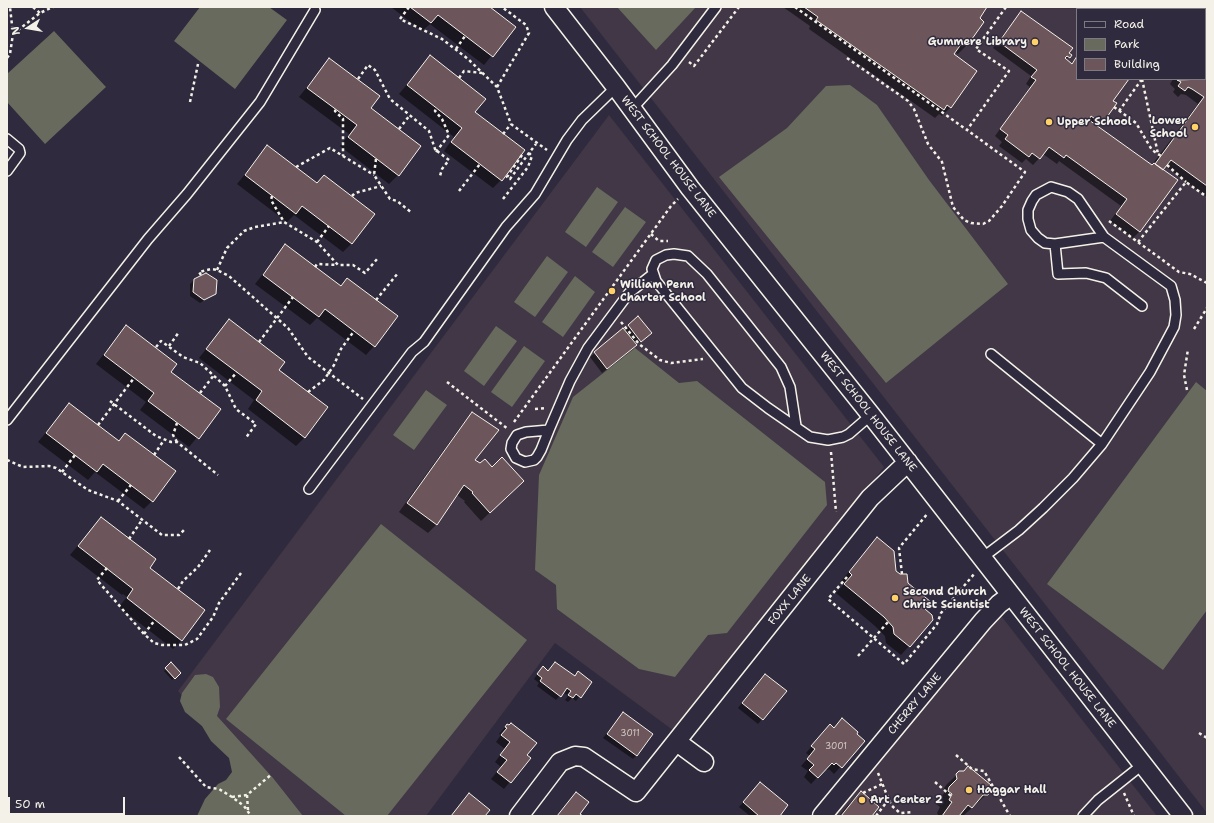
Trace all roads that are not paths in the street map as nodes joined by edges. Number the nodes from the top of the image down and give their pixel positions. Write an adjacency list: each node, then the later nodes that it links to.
1 (554, 7): 4 (street, WEST SCHOOL HOUSE LANE)
2 (716, 7): 5 (lane)
3 (315, 8): 14 (lane)
4 (616, 87): 5 (street, WEST SCHOOL HOUSE LANE); 19 (lane)
5 (632, 109): 13 (street, WEST SCHOOL HOUSE LANE)
6 (7, 138): 7 (lane)
7 (7, 171)
8 (1104, 237): 9 (lane); 9 (lane); 17 (lane)
9 (1055, 244): 11 (lane)
10 (653, 274): 15 (lane); 15 (lane); 16 (lane)
11 (1142, 306)
12 (991, 354): 17 (lane)
13 (871, 415): 15 (lane); 18 (street, WEST SCHOOL HOUSE LANE)
14 (7, 420)
15 (796, 426)
16 (549, 430)
17 (1102, 444): 20 (lane)
18 (908, 462): 20 (street, WEST SCHOOL HOUSE LANE); 22 (street, FOXX LANE)
19 (309, 489)
20 (979, 566): 21 (street, WEST SCHOOL HOUSE LANE)
21 (1011, 595): 24 (street, WEST SCHOOL HOUSE LANE); 26 (street, CHERRY LANE)
22 (677, 742): 23 (street); 25 (street, FOXX LANE)
23 (704, 762)
24 (1142, 765): 27 (lane); 28 (street, WEST SCHOOL HOUSE LANE)
25 (519, 816)
26 (822, 816)
27 (1083, 816)
28 (1183, 816)

